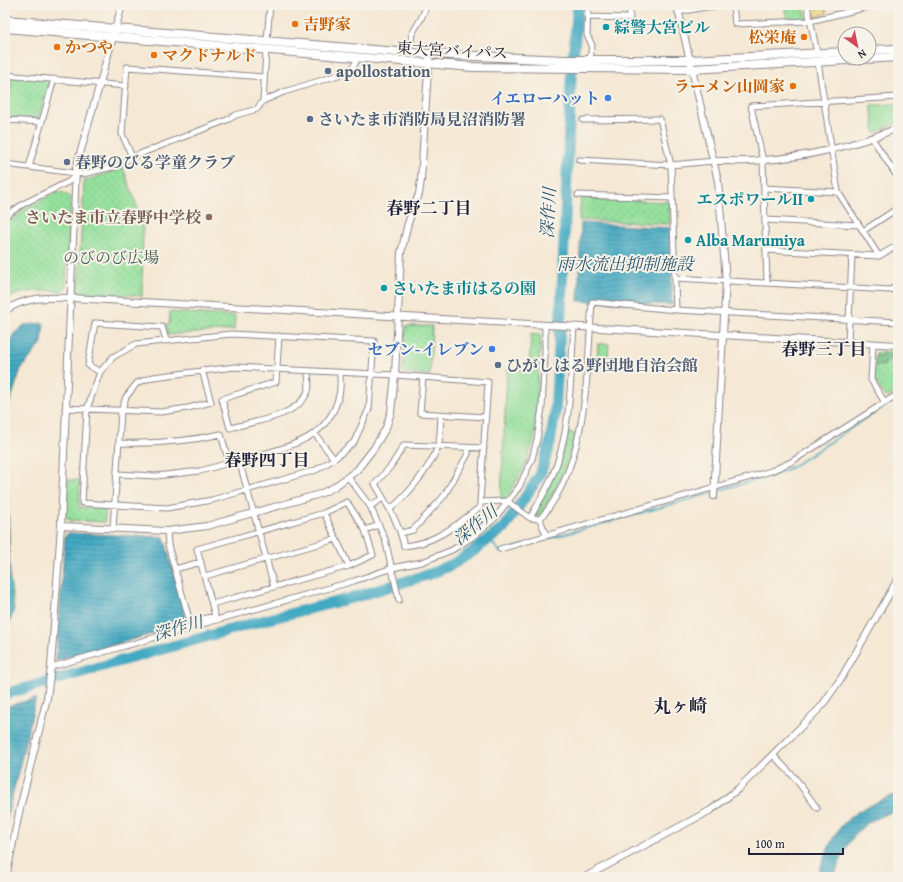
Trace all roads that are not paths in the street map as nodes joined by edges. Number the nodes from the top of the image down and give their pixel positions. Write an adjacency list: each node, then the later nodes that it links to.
1 (122, 5): 15 (street)
2 (270, 5): 17 (street)
3 (426, 5): 21 (street)
4 (588, 5): 11 (street)
5 (629, 5): 11 (street)
6 (677, 5): 10 (street)
7 (733, 5): 10 (street); 13 (street)
8 (807, 5): 13 (street)
9 (876, 5): 13 (street)
10 (678, 12): 27 (street)
11 (586, 16): 28 (street)
12 (5, 20): 15 (highway, 東大宮バイパス)
13 (810, 21): 26 (street)
14 (5, 28): 16 (highway, 東大宮バイパス)
15 (115, 29): 16 (street); 17 (highway, 東大宮バイパス)
16 (112, 38): 19 (highway, 東大宮バイパス); 34 (street)
17 (267, 40): 21 (highway, 東大宮バイパス)
18 (898, 49): 20 (highway)
19 (266, 50): 25 (highway, 東大宮バイパス); 32 (street)
20 (877, 50)
21 (410, 53): 22 (highway, 東大宮バイパス)
22 (429, 54): 28 (highway, 東大宮バイパス); 29 (street)
23 (837, 54): 26 (highway, 東大宮バイパス)
24 (898, 56): 26 (highway, 東大宮バイパス)
25 (358, 58): 29 (highway, 東大宮バイパス); 37 (street)
26 (817, 58): 27 (highway, 東大宮バイパス); 30 (highway, 東大宮バイパス); 38 (street)
27 (690, 60): 28 (highway, 東大宮バイパス); 30 (street)
28 (587, 63): 29 (highway, 東大宮バイパス); 30 (highway, 東大宮バイパス)
29 (428, 64): 76 (street)
30 (692, 69): 48 (street)
31 (5, 75): 33 (street)
32 (264, 77): 35 (street); 37 (street)
33 (54, 79): 34 (street); 41 (street)
34 (99, 83): 35 (street); 52 (street)
35 (126, 86): 45 (street)
36 (898, 97): 38 (street)
37 (263, 101): 45 (street)
38 (824, 103): 44 (street); 47 (street)
39 (5, 120): 41 (street)
40 (583, 120): 50 (street)
41 (41, 122): 51 (street)
42 (898, 128): 43 (street)
43 (872, 138): 44 (street); 53 (street)
44 (831, 150): 47 (street); 55 (street)
45 (132, 157): 52 (street)
46 (579, 160): 50 (street)
47 (762, 160): 48 (street); 54 (street)
48 (714, 161): 50 (street); 68 (street)
49 (5, 164): 51 (street)
50 (671, 166): 57 (street)
51 (29, 167): 52 (street)
52 (76, 174): 59 (street); 72 (street)
53 (898, 178)
54 (764, 188): 55 (street); 60 (street)
55 (838, 192): 61 (street)
56 (578, 195): 57 (street)
57 (672, 198): 67 (street)
58 (898, 208): 62 (street)
59 (5, 216)
60 (765, 220): 61 (street); 64 (street)
61 (859, 225): 62 (street)
62 (863, 231): 66 (street)
63 (898, 246): 66 (street)
64 (766, 250): 65 (street); 69 (street)
65 (852, 255): 66 (street); 71 (street)
66 (879, 256)
67 (675, 278): 68 (street); 73 (street)
68 (726, 281): 69 (street); 75 (street)
69 (767, 283): 71 (street)
70 (898, 284): 71 (street)
71 (851, 288): 77 (street)
72 (71, 298): 74 (street); 76 (street); 98 (street)
73 (676, 310): 75 (street); 81 (street)
74 (5, 311)
75 (724, 313): 77 (street); 83 (street)
76 (398, 316): 79 (street); 94 (street)
77 (849, 320): 78 (street); 85 (street)
78 (898, 322)
79 (547, 325): 80 (street); 115 (street)
80 (572, 327): 81 (street); 122 (street)
81 (590, 328): 83 (street); 123 (street)
82 (279, 336): 84 (street); 89 (street); 93 (street)
83 (724, 336): 85 (street); 111 (street)
84 (166, 340): 90 (street); 90 (street)
85 (848, 342): 86 (street)
86 (873, 344): 87 (street); 97 (street)
87 (898, 345)
88 (202, 370): 89 (street); 100 (street); 100 (street)
89 (277, 370): 91 (street); 91 (street)
90 (100, 372): 99 (street)
91 (308, 372): 92 (street)
92 (340, 373): 93 (street); 103 (street)
93 (372, 375): 94 (street); 108 (street)
94 (395, 375): 95 (street); 110 (street)
95 (423, 378): 101 (street); 102 (street)
96 (898, 394): 97 (street)
97 (884, 401): 111 (street)
98 (65, 408): 99 (street); 125 (street)
99 (87, 409): 100 (street); 117 (street)
100 (121, 412): 104 (street)
101 (441, 415): 102 (street); 105 (street)
102 (485, 417): 107 (street)
103 (315, 434): 108 (street); 112 (street)
104 (119, 443): 109 (street); 109 (street)
105 (438, 446): 106 (street); 114 (street); 119 (street)
106 (468, 448): 107 (street); 130 (street)
107 (484, 448): 116 (street)
108 (334, 459): 112 (street)
109 (117, 474): 117 (street)
110 (348, 477): 118 (street); 120 (street)
111 (714, 487): 113 (street); 131 (street)
112 (247, 491): 117 (street); 120 (street)
113 (714, 496)
114 (383, 498): 118 (street); 119 (street)
115 (507, 501): 116 (street); 122 (street); 137 (street)
116 (480, 502): 130 (street)
117 (115, 506): 126 (street)
118 (370, 506): 124 (street)
119 (390, 509): 130 (street)
120 (253, 512): 128 (street); 129 (street)
121 (324, 513): 127 (street); 129 (street); 132 (street)
122 (530, 518): 123 (street)
123 (540, 519): 131 (street)
124 (379, 525): 127 (street); 137 (street)
125 (61, 526): 126 (street); 144 (street)
126 (113, 528): 128 (street)
127 (365, 530): 136 (street)
128 (166, 531): 138 (street)
129 (259, 532): 134 (street); 135 (street)
130 (401, 534)
131 (546, 535): 133 (street)
132 (336, 539): 134 (street); 136 (street)
133 (500, 549)
134 (266, 559): 139 (street); 141 (street)
135 (201, 562): 138 (street); 139 (street)
136 (349, 566): 141 (street)
137 (392, 568): 142 (street); 144 (street)
138 (175, 569): 143 (street)
139 (205, 576): 143 (street)
140 (898, 578): 145 (street)
141 (274, 587): 143 (street)
142 (399, 600)
143 (212, 604)
144 (51, 667): 147 (street)
145 (773, 755): 146 (street); 148 (street)
146 (817, 808)
147 (6, 877)
148 (585, 877)

